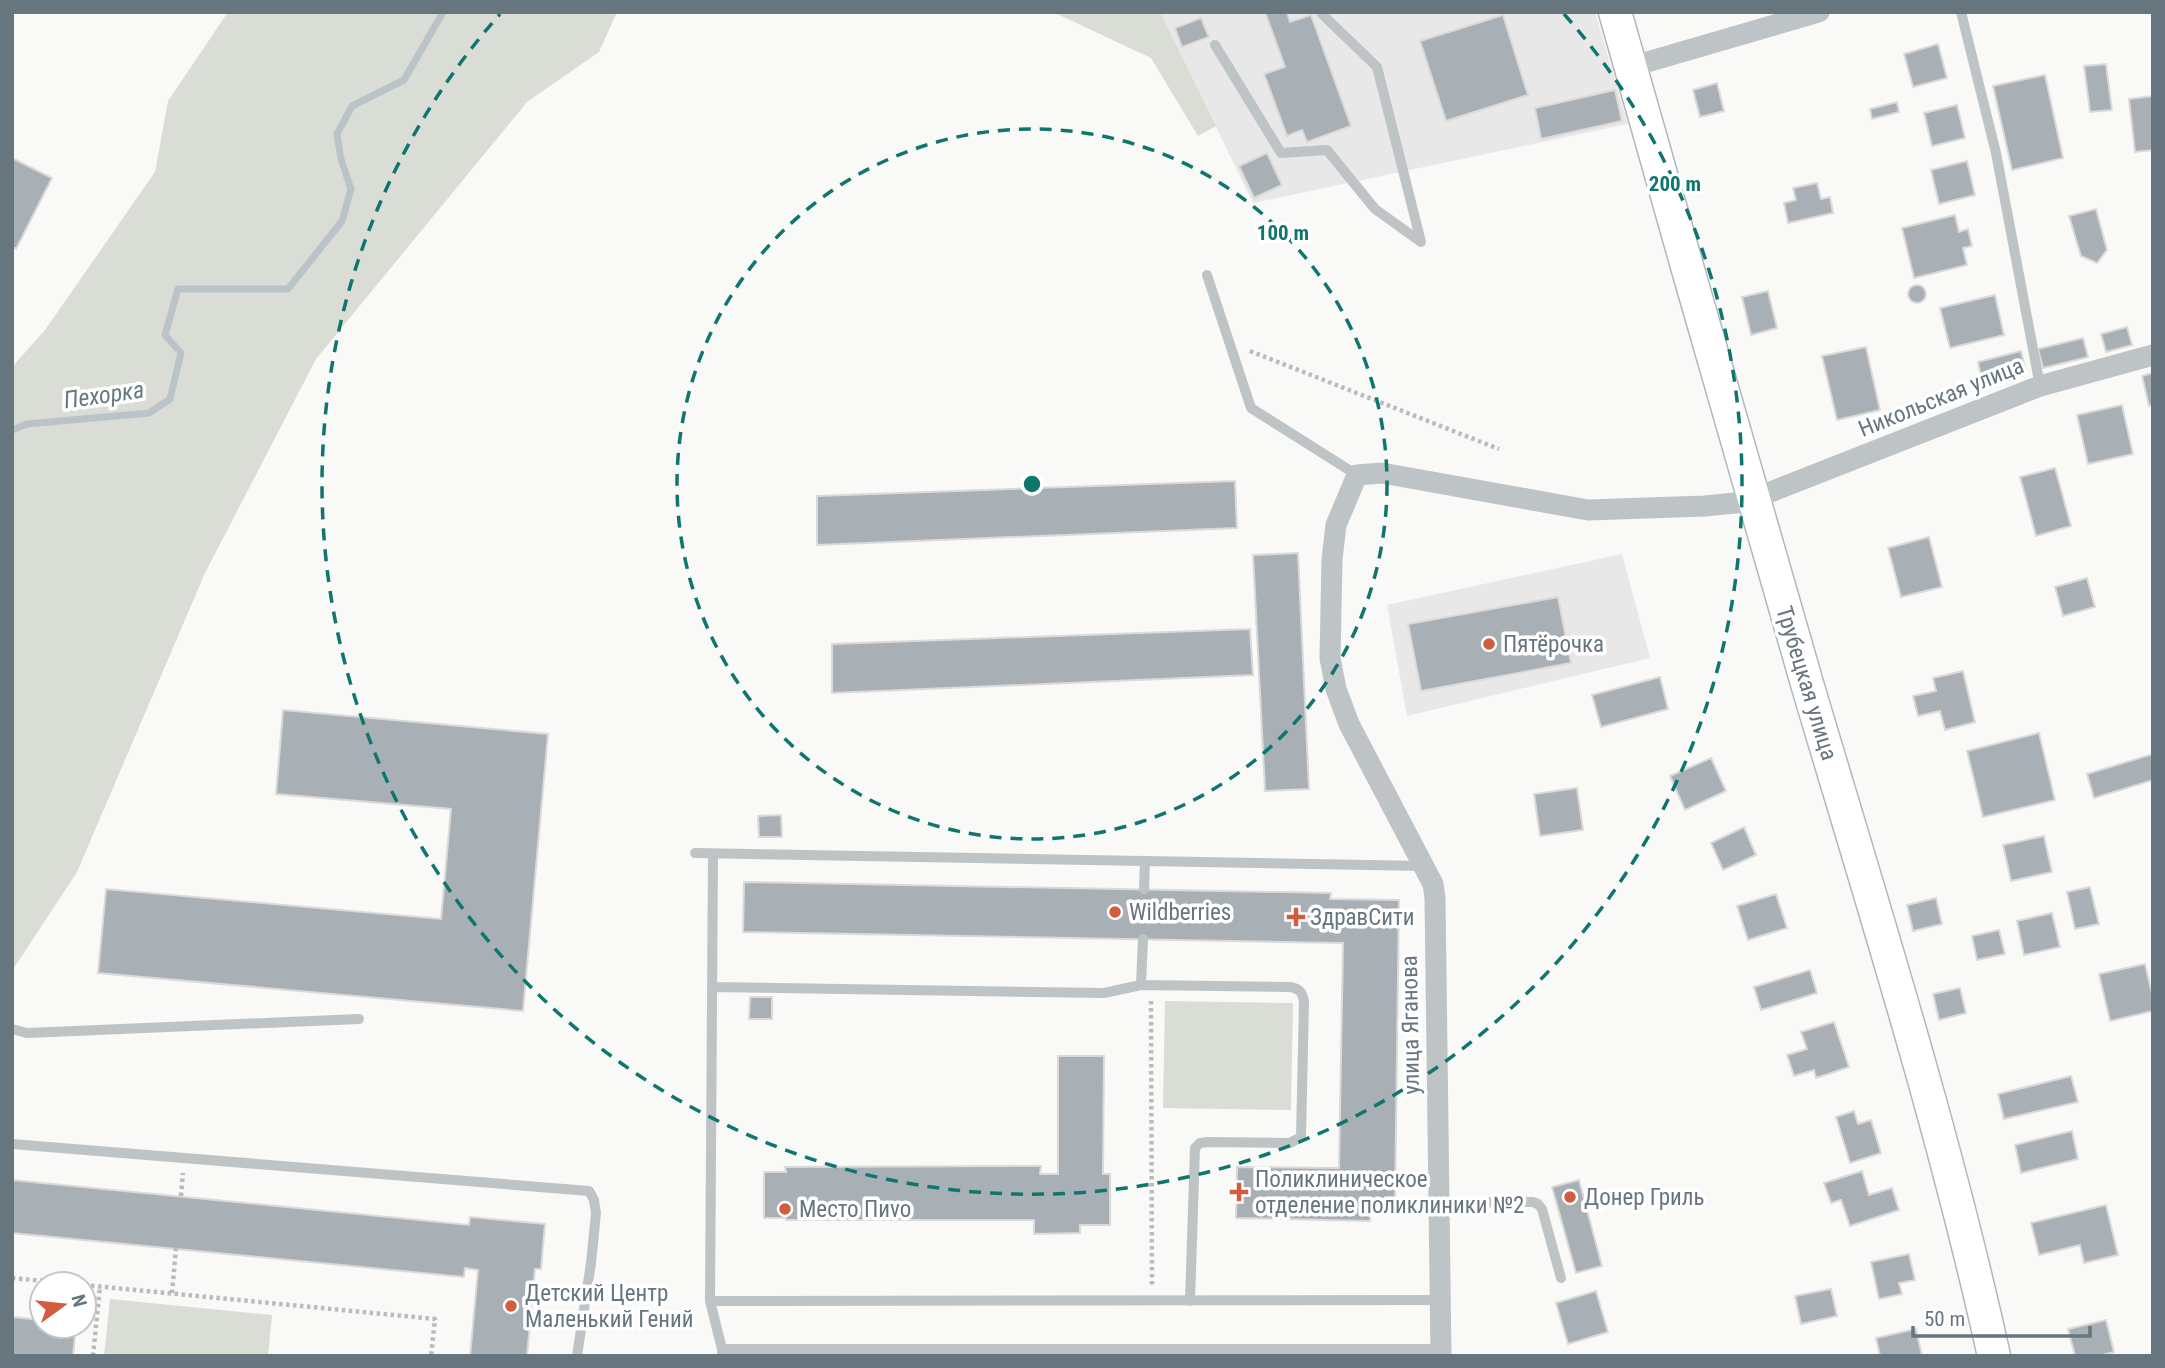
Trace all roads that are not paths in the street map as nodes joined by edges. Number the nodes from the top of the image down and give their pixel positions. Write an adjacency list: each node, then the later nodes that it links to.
1 (1615, 12): 6 (main road, Трубецкая улица)
2 (1819, 12): 6 (street)
3 (1961, 12): 9 (lane)
4 (1322, 14): 5 (lane)
5 (1215, 45)
6 (1630, 67): 11 (main road, Трубецкая улица)
7 (1207, 275): 10 (lane)
8 (2153, 355): 9 (street, Никольская улица)
9 (2040, 386): 11 (street, Никольская улица)
10 (1357, 475): 11 (street, Никольская улица); 15 (street, улица Яганова)
11 (1753, 500): 32 (main road, Трубецкая улица)
12 (695, 853): 13 (lane)
13 (713, 854): 14 (lane); 19 (lane)
14 (1145, 861): 15 (lane); 16 (lane)
15 (1425, 866): 23 (street, улица Яганова)
16 (1144, 889)
17 (1143, 939): 18 (lane)
18 (1146, 985): 19 (lane); 27 (lane)
19 (712, 986): 26 (lane)
20 (359, 1019): 21 (lane)
21 (12, 1029)
22 (12, 1144): 31 (lane)
23 (1439, 1203): 24 (lane); 25 (street, улица Яганова)
24 (1560, 1279)
25 (1440, 1300): 27 (lane); 30 (street, улица Яганова)
26 (710, 1301): 27 (lane); 28 (lane)
27 (1190, 1301)
28 (722, 1352): 29 (lane)
29 (1082, 1352): 30 (lane)
30 (1441, 1352)
31 (577, 1356)
32 (1994, 1356)

